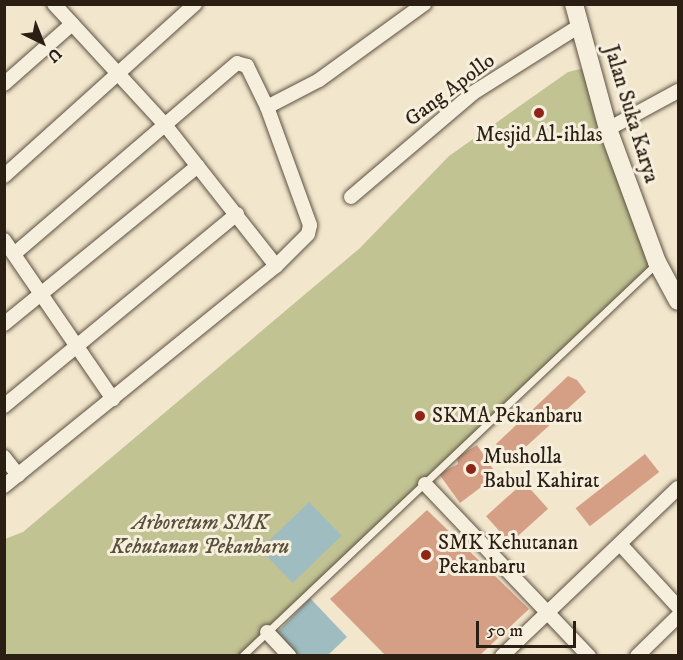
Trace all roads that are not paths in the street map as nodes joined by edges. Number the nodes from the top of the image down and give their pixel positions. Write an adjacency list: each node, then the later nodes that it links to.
1 (54, 4): 5 (street)
2 (195, 4): 7 (street)
3 (424, 4): 10 (street)
4 (574, 4): 6 (main road, Jalan Suka Karya)
5 (72, 24): 7 (street); 8 (street)
6 (581, 25): 12 (main road, Jalan Suka Karya); 15 (street, Gang Apollo)
7 (117, 74): 11 (street); 14 (street)
8 (4, 84)
9 (678, 91): 12 (street)
10 (267, 107): 11 (street); 20 (street)
11 (166, 126): 13 (street); 18 (street)
12 (608, 129): 19 (main road, Jalan Suka Karya)
13 (198, 166): 16 (street); 22 (street)
14 (4, 176)
15 (351, 197)
16 (237, 214): 20 (street); 25 (street)
17 (4, 240): 18 (street)
18 (15, 253): 22 (street)
19 (657, 262): 21 (main road, Jalan Suka Karya); 30 (lane)
20 (276, 266): 26 (street)
21 (673, 281): 23 (main road, Jalan Suka Karya)
22 (42, 293): 24 (street); 25 (street)
23 (678, 301)
24 (4, 324)
25 (77, 345): 26 (street); 27 (street)
26 (113, 399): 29 (street)
27 (4, 406)
28 (4, 457): 29 (street)
29 (18, 475): 31 (street)
30 (425, 484): 35 (street); 37 (lane)
31 (4, 486)
32 (678, 488): 33 (street)
33 (620, 543): 34 (street); 35 (street)
34 (678, 607)
35 (547, 612): 40 (street); 41 (street)
36 (678, 616): 42 (street)
37 (267, 632): 38 (lane); 39 (street)
38 (242, 656)
39 (289, 656)
40 (501, 656)
41 (589, 656)
42 (637, 656)

